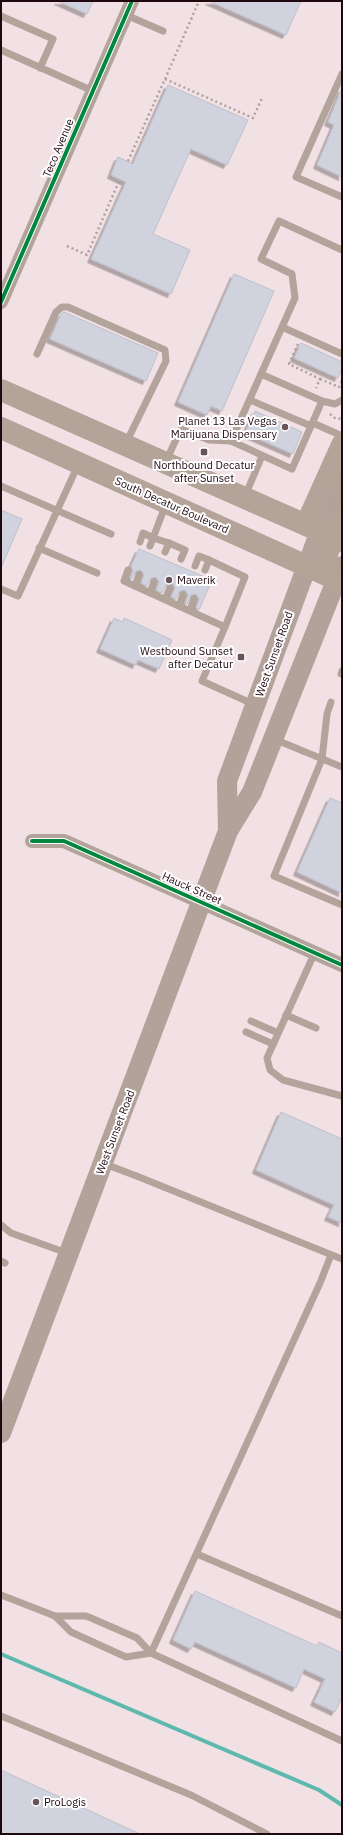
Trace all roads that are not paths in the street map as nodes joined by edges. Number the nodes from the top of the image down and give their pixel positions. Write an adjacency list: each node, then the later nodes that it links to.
1 (132, 1): 2 (street, Teco Avenue)
2 (126, 15): 4 (lane); 8 (street, Teco Avenue)
3 (1, 16): 6 (lane)
4 (163, 31)
5 (1, 50): 6 (lane)
6 (40, 68): 8 (lane)
7 (342, 74): 9 (lane)
8 (93, 91): 11 (street, Teco Avenue)
9 (342, 197)
10 (342, 250): 12 (lane)
11 (1, 302)
12 (282, 327): 14 (lane); 15 (lane)
13 (37, 354): 24 (lane)
14 (342, 354)
15 (261, 374): 17 (lane); 19 (lane)
16 (1, 390): 24 (main road)
17 (250, 400): 20 (lane); 23 (lane)
18 (342, 400): 19 (lane)
19 (322, 402): 20 (lane)
20 (312, 425): 22 (lane); 26 (lane)
21 (1, 428): 27 (main road, South Decatur Boulevard)
22 (342, 436)
23 (231, 441): 26 (lane); 28 (lane)
24 (125, 445): 28 (main road)
25 (342, 445): 34 (main road)
26 (262, 456): 31 (lane)
27 (78, 463): 32 (main road, South Decatur Boulevard); 33 (lane)
28 (165, 463): 31 (main road)
29 (342, 481): 34 (main road)
30 (1, 486): 33 (lane)
31 (244, 498): 34 (main road)
32 (167, 502): 36 (lane); 50 (main road, South Decatur Boulevard)
33 (56, 510): 35 (lane); 40 (lane)
34 (329, 531): 50 (main road)
35 (111, 534)
36 (153, 538): 37 (lane); 38 (lane); 39 (lane)
37 (140, 542)
38 (169, 543): 41 (lane); 42 (lane)
39 (150, 546)
40 (39, 548): 49 (lane); 55 (lane)
41 (185, 550): 43 (lane); 44 (lane)
42 (165, 552)
43 (199, 556): 45 (lane); 46 (lane)
44 (181, 559)
45 (209, 560): 48 (lane); 62 (lane)
46 (195, 566)
47 (128, 570): 53 (lane)
48 (205, 570)
49 (97, 573)
50 (329, 573): 64 (main road, West Sunset Road); 65 (main road, West Sunset Road)
51 (139, 575): 53 (lane)
52 (154, 582): 56 (lane)
53 (135, 586): 56 (lane)
54 (170, 588): 58 (lane)
55 (1, 589)
56 (150, 593): 58 (lane)
57 (183, 595): 60 (lane)
58 (165, 599): 60 (lane)
59 (194, 599): 61 (lane)
60 (179, 606): 61 (lane)
61 (190, 610): 62 (lane)
62 (225, 627): 64 (lane)
63 (331, 702): 66 (lane)
64 (256, 705): 68 (main road, West Sunset Road)
65 (273, 738): 66 (lane); 68 (main road, West Sunset Road)
66 (322, 759): 67 (lane); 71 (lane)
67 (342, 767)
68 (228, 831): 70 (main road, West Sunset Road)
69 (32, 841): 70 (street, Hauck Street)
70 (201, 901): 72 (street, Hauck Street); 81 (main road, West Sunset Road)
71 (342, 905)
72 (315, 952): 73 (street, Hauck Street); 74 (lane)
73 (342, 965)
74 (286, 1015): 76 (lane); 78 (lane)
75 (251, 1021): 78 (lane)
76 (316, 1028)
77 (246, 1032): 79 (lane)
78 (278, 1033): 79 (lane)
79 (273, 1044): 80 (lane)
80 (342, 1096)
81 (103, 1164): 83 (main road, West Sunset Road); 84 (lane)
82 (1, 1226): 83 (lane)
83 (69, 1254): 86 (main road, West Sunset Road)
84 (331, 1255): 85 (lane); 87 (lane)
85 (342, 1259)
86 (1, 1432)
87 (197, 1554): 90 (lane); 91 (lane)
88 (1, 1596): 89 (lane)
89 (55, 1616): 91 (lane); 91 (lane)
90 (342, 1616)
91 (151, 1653): 93 (lane)
92 (1, 1716): 94 (lane)
93 (342, 1741)
94 (267, 1834)

